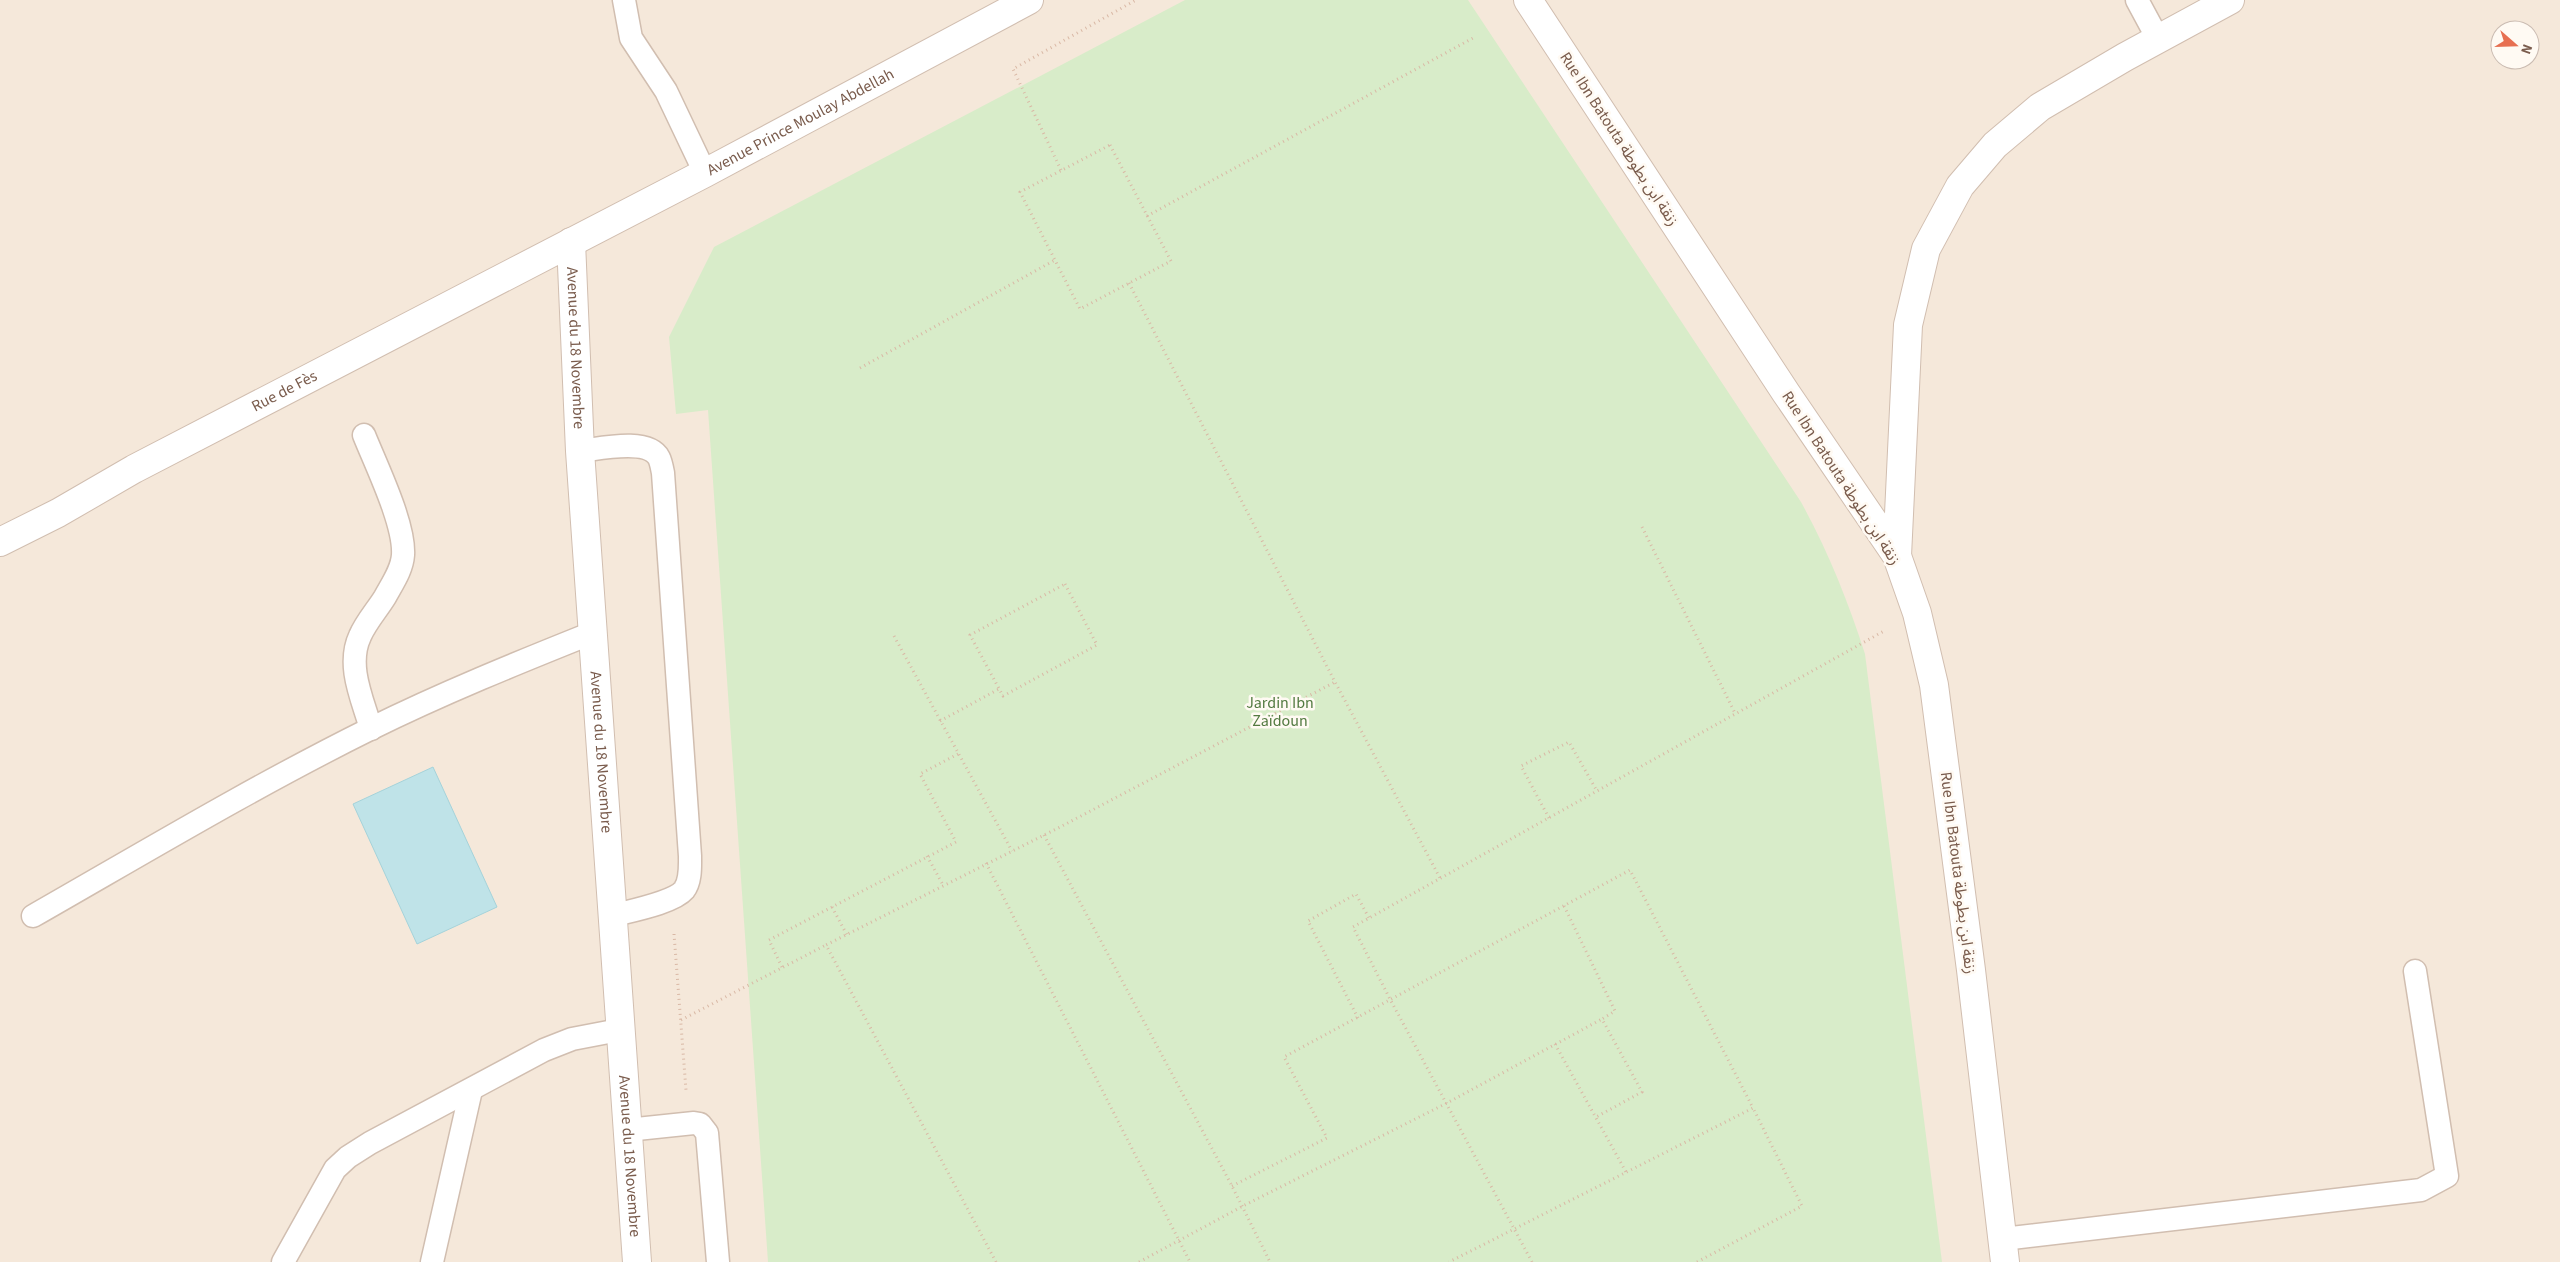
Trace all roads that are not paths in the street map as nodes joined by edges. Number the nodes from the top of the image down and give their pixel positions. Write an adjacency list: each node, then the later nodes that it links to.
1 (624, 0): 7 (lane)
2 (1029, 0): 7 (street, Avenue Prince Moulay Abdellah)
3 (1528, 0): 12 (street, Rue Ibn Batouta زنقة ابن بطوطة)
4 (2137, 0): 6 (lane)
5 (2230, 0): 6 (street)
6 (2158, 39): 12 (street)
7 (704, 173): 8 (street, Avenue Prince Moulay Abdellah)
8 (571, 242): 10 (street, Avenue du 18 Novembre); 11 (street, Rue de Fès)
9 (364, 435): 14 (lane)
10 (580, 451): 13 (street, Avenue du 18 Novembre); 16 (lane)
11 (0, 542)
12 (1897, 556): 21 (street, Rue Ibn Batouta زنقة ابن بطوطة)
13 (592, 633): 14 (lane); 16 (street, Avenue du 18 Novembre)
14 (371, 729): 15 (lane)
15 (33, 916)
16 (611, 916): 18 (street, Avenue du 18 Novembre)
17 (2415, 971): 21 (lane)
18 (619, 1030): 19 (lane); 20 (street, Avenue du 18 Novembre)
19 (471, 1090): 22 (lane); 23 (lane)
20 (627, 1130): 24 (street, Avenue du 18 Novembre); 25 (lane)
21 (2004, 1250)
22 (284, 1262)
23 (432, 1262)
24 (637, 1262)
25 (718, 1262)

